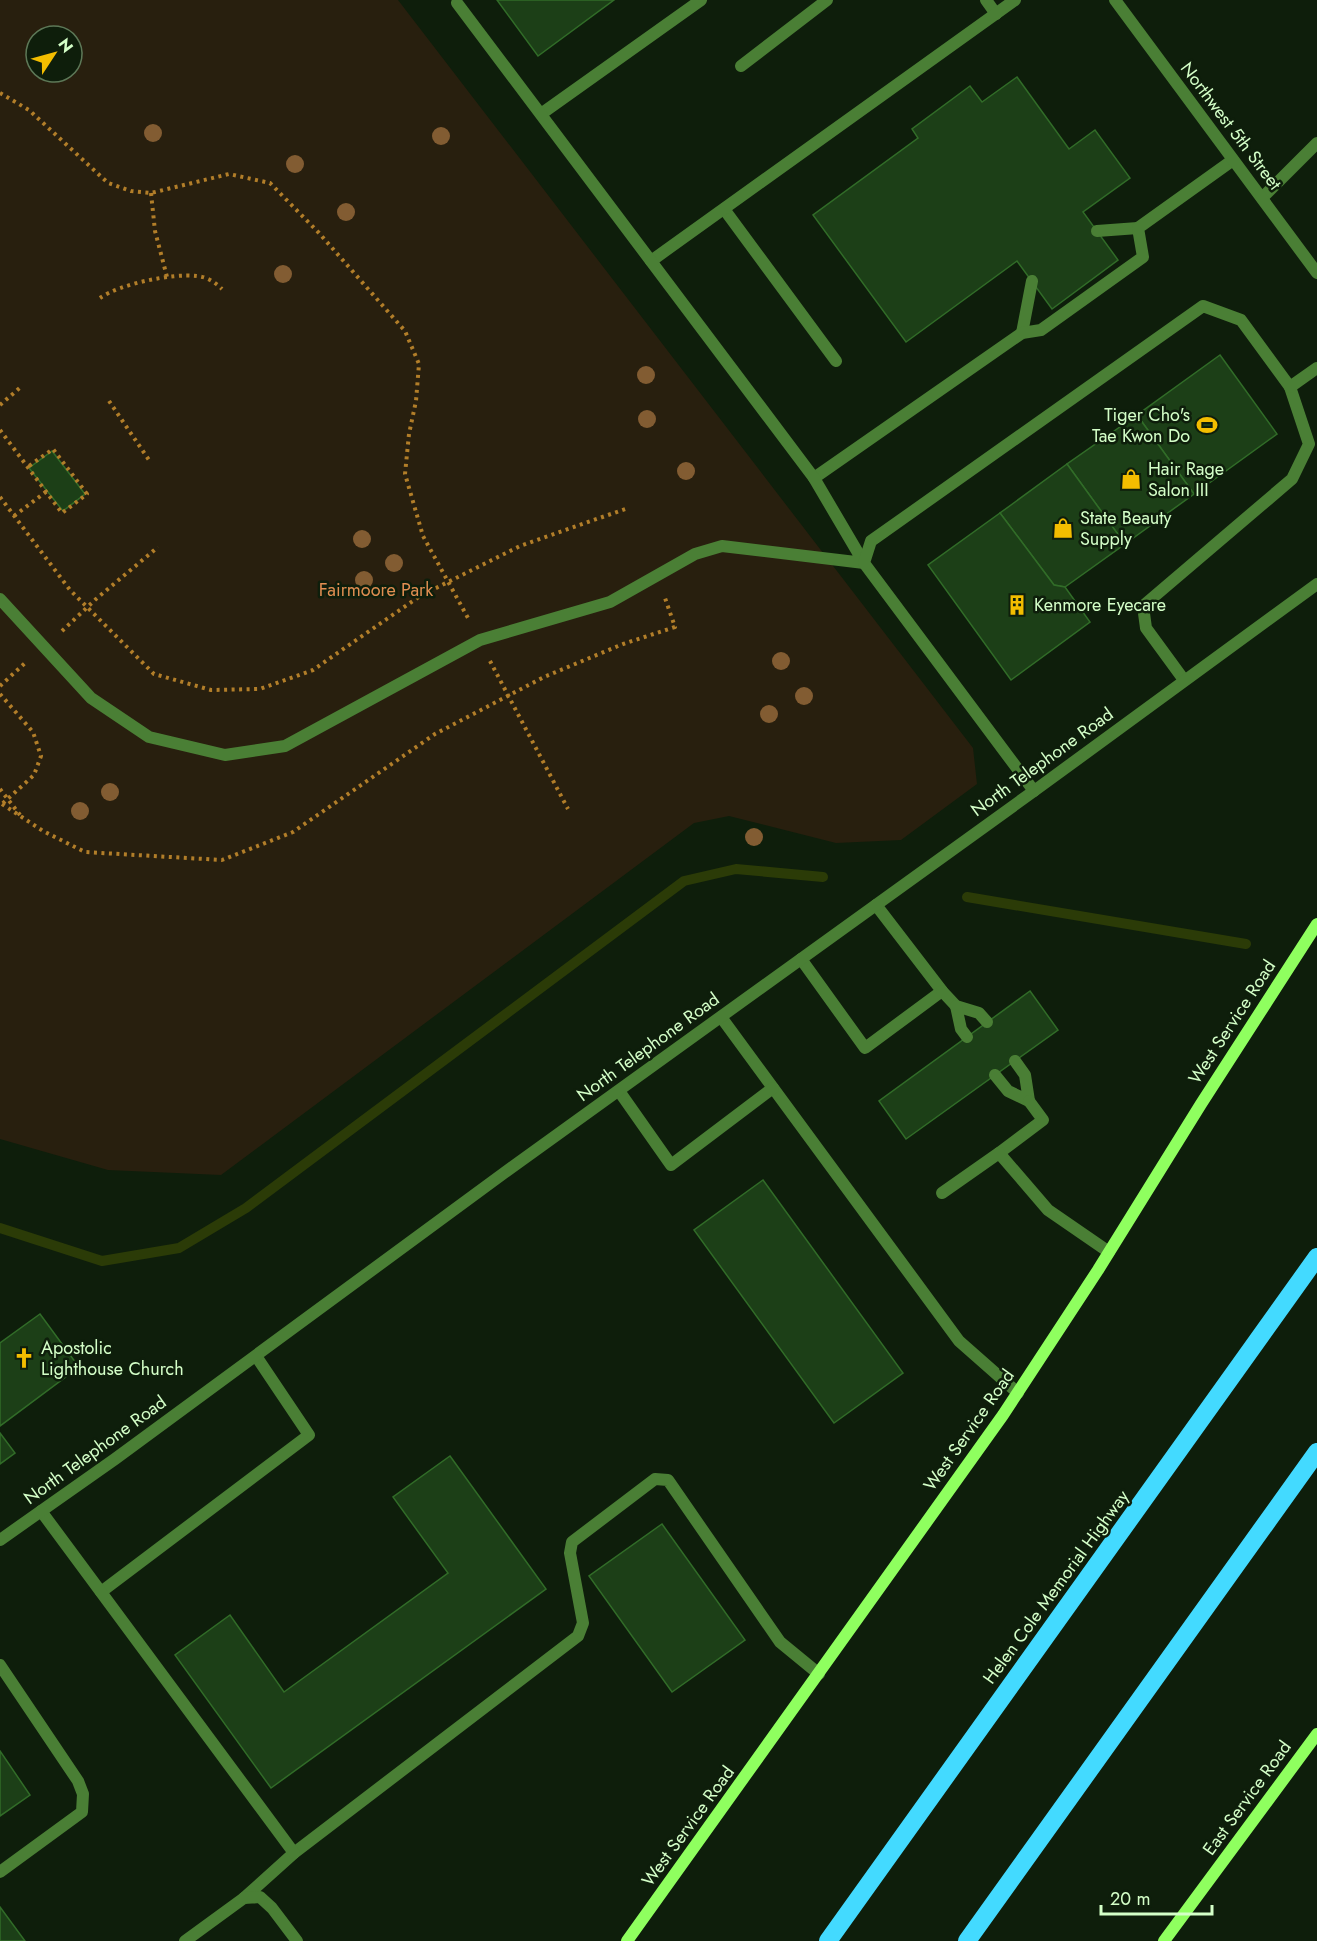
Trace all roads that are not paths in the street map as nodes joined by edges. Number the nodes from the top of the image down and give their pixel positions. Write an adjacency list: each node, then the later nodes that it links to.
1 (701, 0): 9 (street)
2 (827, 0): 8 (street)
3 (986, 0): 7 (street)
4 (1015, 0): 7 (street)
5 (1115, 0): 11 (street, Northwest 5th Street)
6 (457, 3): 9 (street)
7 (996, 14): 13 (street)
8 (741, 66)
9 (541, 114): 16 (street)
10 (1317, 143): 12 (street)
11 (1233, 160): 12 (street, Northwest 5th Street); 14 (street)
12 (1262, 198): 17 (street, Northwest 5th Street)
13 (724, 209): 16 (street); 20 (street)
14 (1138, 228): 15 (street); 19 (street)
15 (1097, 231)
16 (651, 261): 23 (street)
17 (1316, 270)
18 (1032, 281): 19 (street)
19 (1022, 333): 23 (street)
20 (836, 361)
21 (1317, 368): 22 (street)
22 (1290, 387): 24 (street); 27 (street)
23 (814, 478): 24 (street)
24 (864, 563): 26 (street); 28 (street)
25 (1317, 584): 27 (street, North Telephone Road)
26 (0, 599)
27 (1184, 680): 28 (street, North Telephone Road)
28 (1034, 791): 29 (street, North Telephone Road)
29 (876, 905): 31 (street, North Telephone Road); 32 (street)
30 (1317, 924): 44 (main road, West Service Road)
31 (801, 959): 32 (street); 34 (street, North Telephone Road)
32 (942, 991): 33 (street)
33 (956, 1006): 35 (street); 36 (street)
34 (721, 1017): 39 (street); 40 (street, North Telephone Road)
35 (987, 1022)
36 (967, 1037)
37 (1015, 1061): 41 (street)
38 (995, 1075): 41 (street)
39 (773, 1088): 40 (street); 47 (street)
40 (619, 1091): 46 (street, North Telephone Road)
41 (1029, 1101): 42 (street)
42 (999, 1153): 43 (street); 44 (street)
43 (942, 1193)
44 (1110, 1252): 47 (main road, West Service Road)
45 (1317, 1257): 61 (highway, Helen Cole Memorial Highway)
46 (256, 1356): 49 (street, North Telephone Road); 51 (street)
47 (1018, 1393): 53 (main road, West Service Road)
48 (1317, 1452): 62 (highway)
49 (41, 1511): 50 (street, North Telephone Road); 51 (street)
50 (0, 1540)
51 (101, 1592): 55 (street)
52 (0, 1665): 56 (street)
53 (819, 1674): 55 (street); 60 (main road, West Service Road)
54 (1317, 1734): 63 (main road, East Service Road)
55 (294, 1853): 57 (street)
56 (0, 1872)
57 (244, 1898): 58 (street); 59 (street)
58 (185, 1941)
59 (297, 1941)
60 (627, 1941)
61 (828, 1941)
62 (967, 1941)
63 (1164, 1941)

